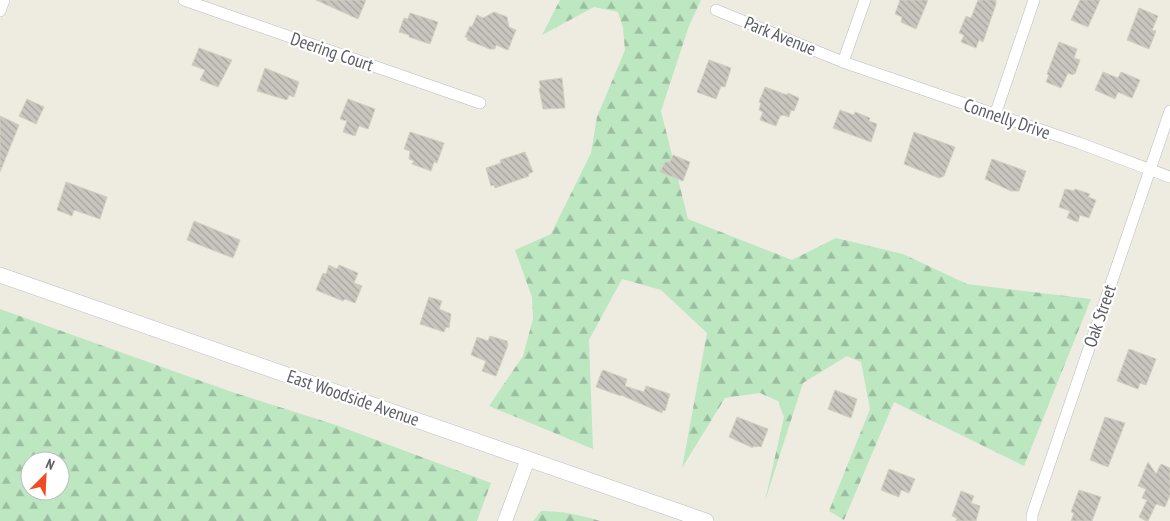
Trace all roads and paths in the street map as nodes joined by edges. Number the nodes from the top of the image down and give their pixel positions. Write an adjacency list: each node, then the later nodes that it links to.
1 (4, 0): 6 (street)
2 (184, 0): 8 (street, Deering Court)
3 (865, 0): 7 (street)
4 (1034, 0): 10 (street)
5 (716, 10): 7 (street, Park Avenue)
6 (0, 11)
7 (843, 62): 10 (street, Connelly Drive)
8 (480, 103)
9 (1170, 111): 11 (street, Oak Street)
10 (995, 115): 11 (street, Connelly Drive)
11 (1149, 170): 12 (street, Connelly Drive); 17 (street, Oak Street)
12 (1170, 177)
13 (0, 275): 14 (main road, East Woodside Avenue)
14 (528, 458): 15 (street); 16 (main road, East Woodside Avenue)
15 (505, 521)
16 (706, 521)
17 (1032, 521)

